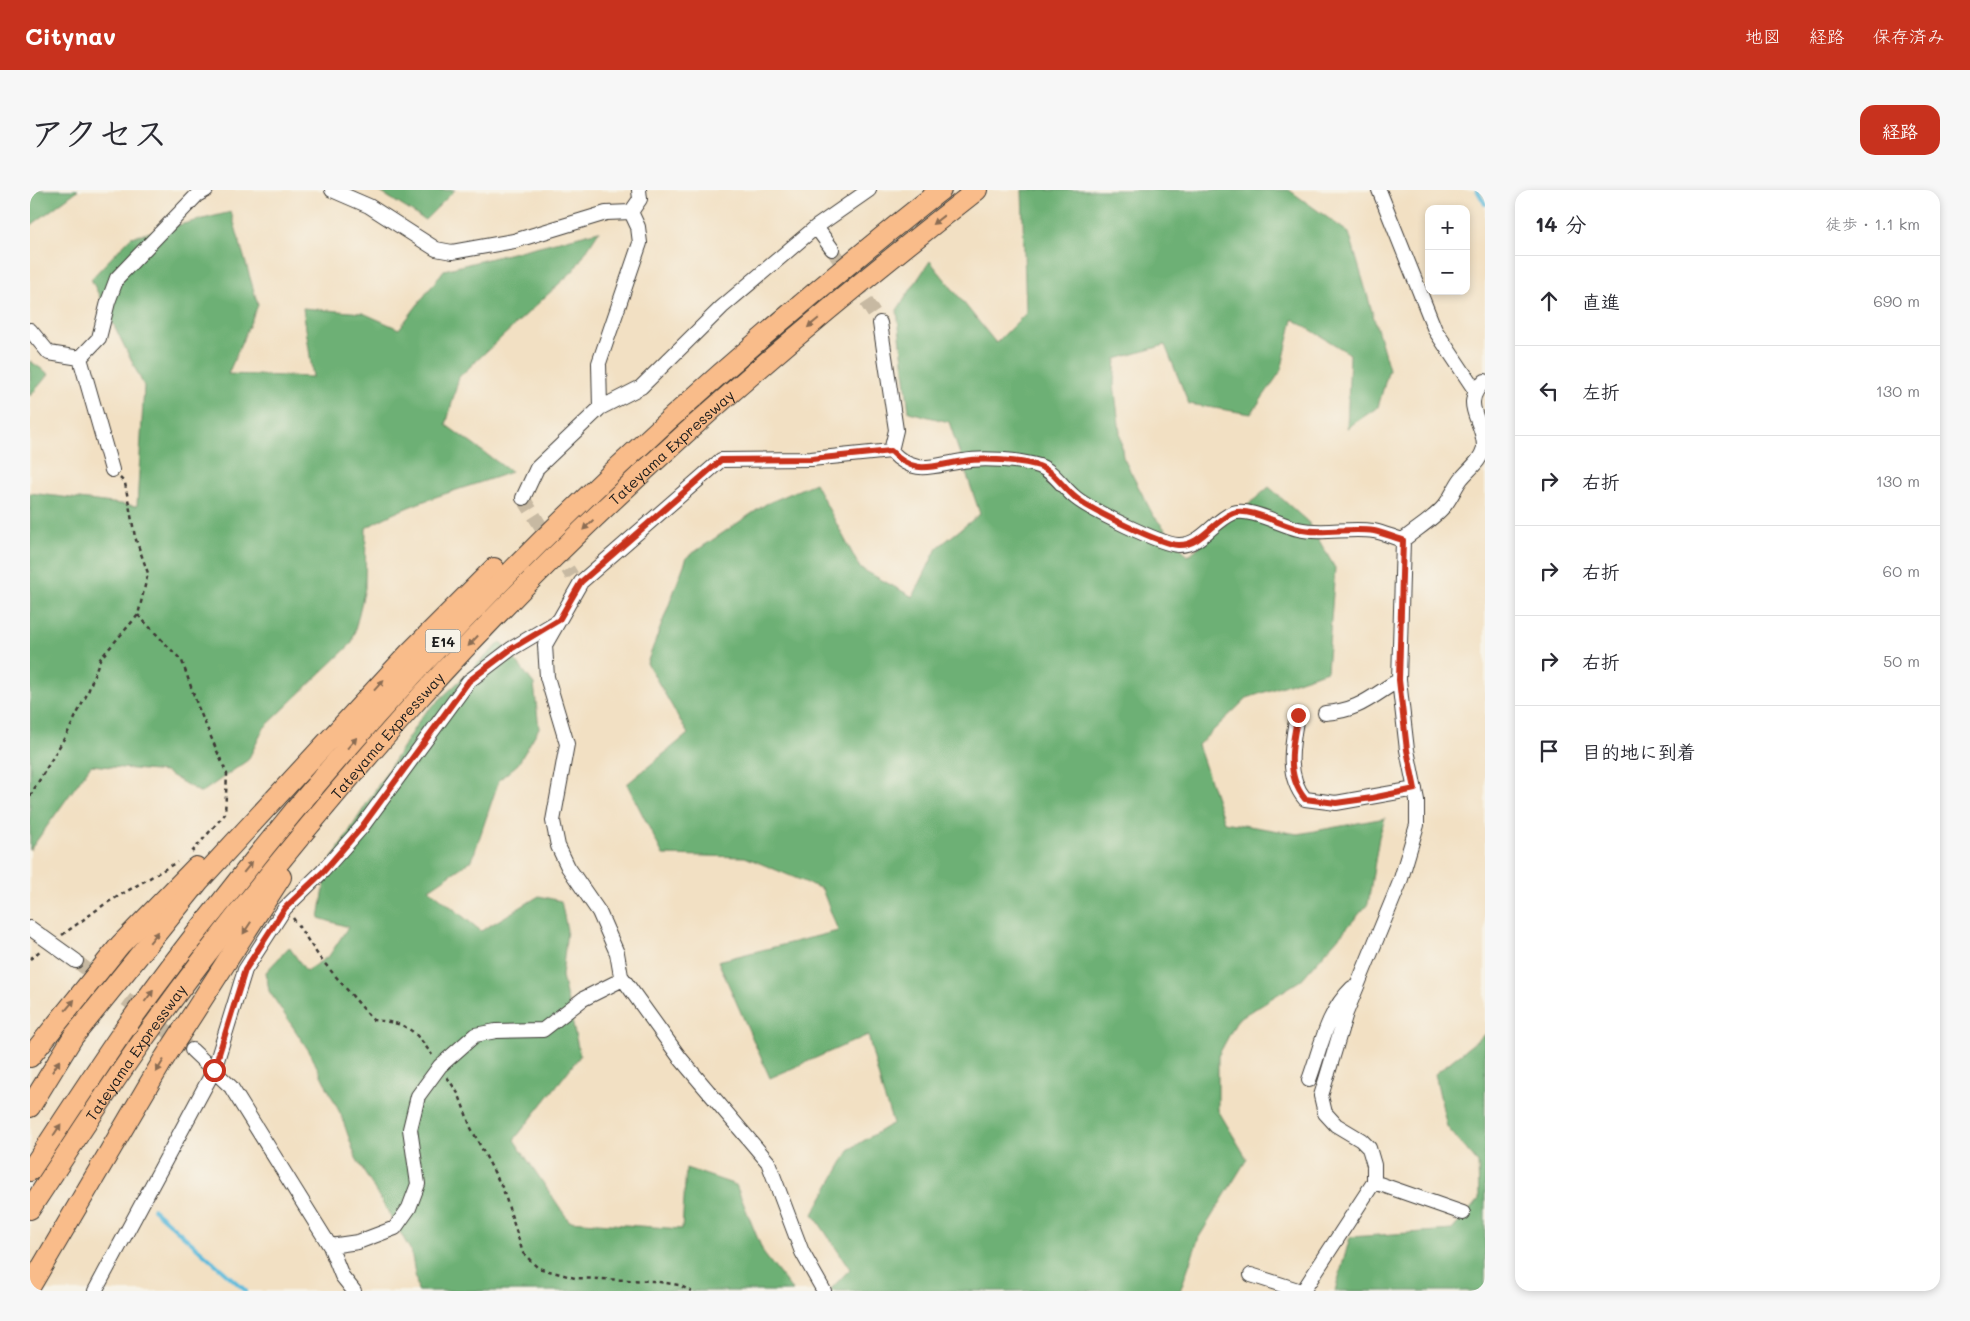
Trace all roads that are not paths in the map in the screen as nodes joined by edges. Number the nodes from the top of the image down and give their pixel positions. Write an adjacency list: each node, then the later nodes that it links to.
1 (206, 190): 13 (street)
2 (332, 190): 8 (street)
3 (639, 190): 8 (street)
4 (869, 190): 9 (street)
5 (941, 190): 16 (highway, Tateyama Expressway / E14)
6 (976, 190): 27 (highway, Tateyama Expressway / E14, one-way to 27)
7 (1380, 190): 14 (street)
8 (631, 212): 15 (street)
9 (816, 227): 10 (street); 15 (street)
10 (832, 249)
11 (880, 323): 17 (street)
12 (30, 330): 13 (street)
13 (80, 358): 18 (street)
14 (1480, 386): 20 (street)
15 (600, 408): 19 (street)
16 (676, 412): 25 (highway, one-way to 16); 37 (highway, Tateyama Expressway / E14, one-way to 16)
17 (891, 451): 20 (street); 21 (street)
18 (112, 470)
19 (523, 498)
20 (1403, 540): 22 (street)
21 (559, 620): 30 (street); 34 (street)
22 (1399, 680): 23 (street); 26 (street)
23 (1325, 713)
24 (1298, 715): 26 (street)
25 (313, 758): 33 (highway, one-way to 25); 36 (highway, one-way to 25)
26 (1415, 789): 31 (street)
27 (320, 813): 39 (highway, one-way to 39); 40 (highway, Tateyama Expressway / E14)
28 (30, 928): 29 (street)
29 (76, 961)
30 (621, 976): 42 (street); 48 (street)
31 (1362, 979): 35 (street); 38 (street)
32 (192, 1050): 34 (street)
33 (30, 1058)
34 (214, 1070): 42 (street); 46 (street)
35 (1309, 1080)
36 (30, 1107)
37 (30, 1171)
38 (1374, 1182): 41 (street); 49 (street)
39 (78, 1204): 44 (highway); 45 (highway)
40 (30, 1209)
41 (1463, 1213)
42 (330, 1246): 47 (street)
43 (1251, 1275): 49 (street)
44 (30, 1287)
45 (42, 1291)
46 (95, 1291)
47 (354, 1291)
48 (824, 1291)
49 (1302, 1291)

